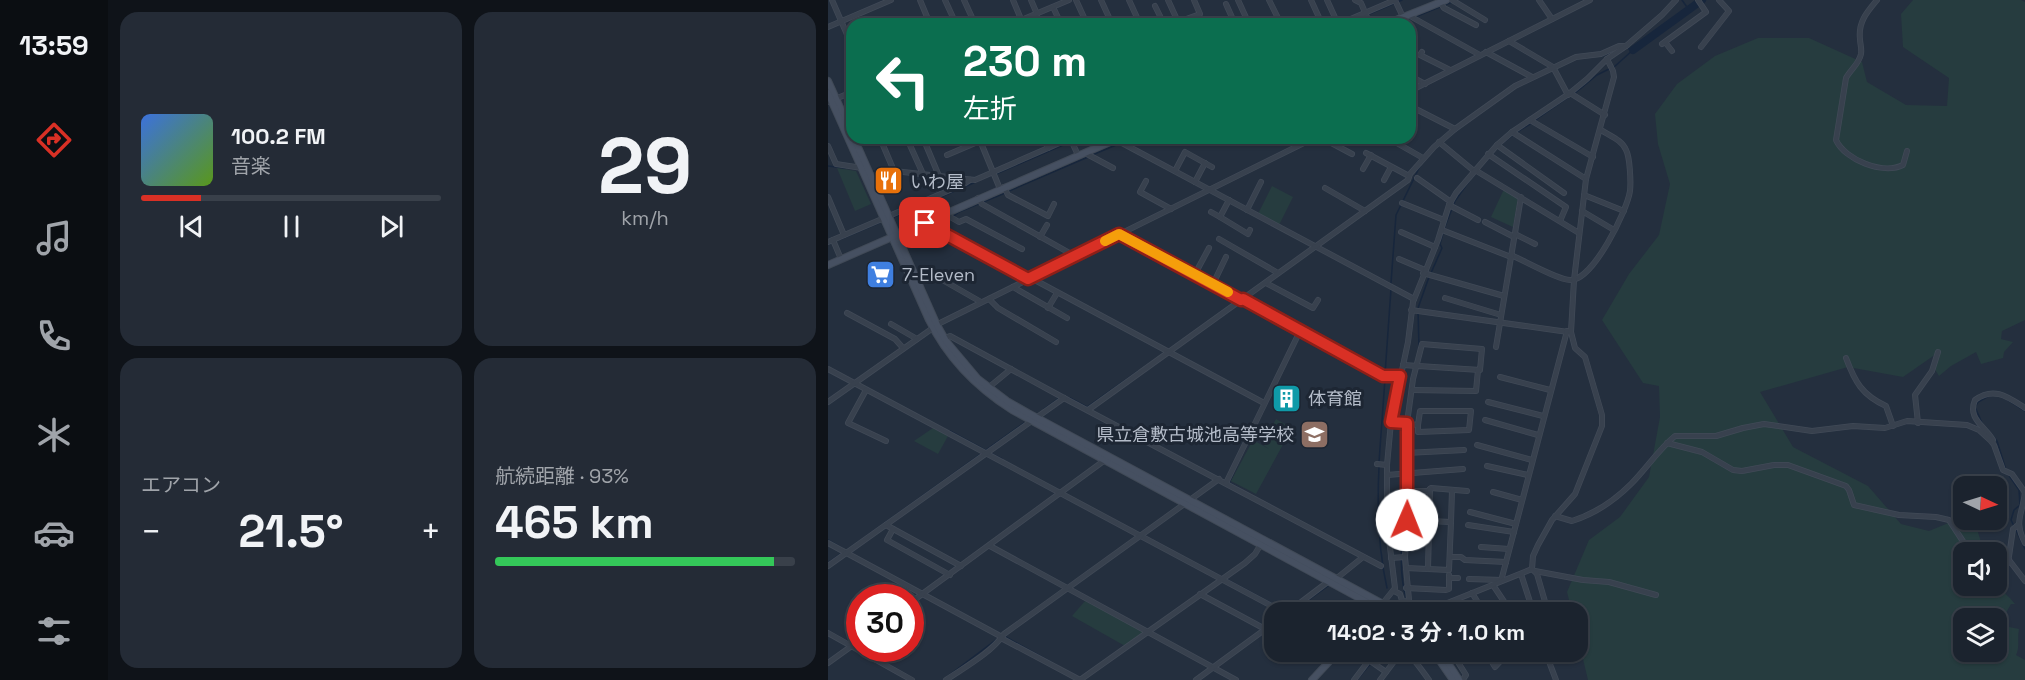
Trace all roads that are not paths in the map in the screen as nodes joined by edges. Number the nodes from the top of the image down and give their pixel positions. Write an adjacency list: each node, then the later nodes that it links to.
1 (832, 0): 62 (street)
2 (891, 0): 37 (street)
3 (920, 0): 38 (street)
4 (945, 0): 39 (street)
5 (964, 0): 40 (street)
6 (1012, 0): 41 (street)
7 (1031, 0): 34 (street)
8 (1069, 0): 24 (street)
9 (1076, 0): 45 (street)
10 (1101, 0): 46 (street)
11 (1129, 0): 47 (street)
12 (1168, 0): 49 (street)
13 (1194, 0): 35 (street)
14 (1238, 0): 51 (street)
15 (1269, 0): 52 (street)
16 (1311, 0): 53 (street)
17 (1327, 0): 54 (street)
18 (1355, 0): 25 (street)
19 (1539, 0): 59 (street)
20 (1590, 0): 59 (street)
21 (1676, 0): 67 (street)
22 (1719, 0): 68 (street)
23 (1877, 0): 111 (street)
24 (1061, 1): 31 (street)
25 (1364, 1): 33 (street)
26 (1395, 1): 33 (street); 36 (street)
27 (1453, 1): 61 (street)
28 (1699, 2): 69 (street)
29 (1226, 4): 50 (street)
30 (1443, 4): 36 (street); 63 (street)
31 (1053, 6): 34 (street); 44 (street)
32 (1155, 6): 48 (street)
33 (1366, 14): 55 (street); 56 (street)
34 (1034, 15): 42 (street); 43 (street)
35 (1191, 17)
36 (1410, 17): 57 (street)
37 (848, 18)
38 (928, 18)
39 (953, 18)
40 (972, 18)
41 (1020, 18)
42 (1029, 18)
43 (1034, 18)
44 (1058, 18)
45 (1084, 18)
46 (1109, 18)
47 (1137, 18)
48 (1161, 18)
49 (1177, 18)
50 (1232, 18)
51 (1246, 18)
52 (1278, 18)
53 (1319, 18)
54 (1335, 18)
55 (1355, 18)
56 (1368, 18)
57 (1407, 18)
58 (846, 19): 62 (street)
59 (1552, 19): 66 (street)
60 (1416, 20): 71 (street)
61 (1485, 20)
62 (841, 21): 64 (street); 65 (street)
63 (1476, 25)
64 (828, 27)
65 (846, 32)
66 (1509, 41): 71 (street); 73 (street)
67 (1626, 46): 72 (street); 73 (street)
68 (1701, 47)
69 (1672, 51)
70 (1422, 52): 74 (street)
71 (1483, 54): 74 (street); 75 (street)
72 (1606, 59): 81 (street); 85 (street)
73 (1553, 67): 75 (street); 81 (street)
74 (1450, 70): 78 (street)
75 (1532, 77): 89 (street)
76 (1416, 79): 78 (street)
77 (828, 81): 83 (street)
78 (1425, 84): 79 (street)
79 (1416, 88)
80 (828, 93): 83 (street)
81 (1571, 94): 85 (street); 86 (street)
82 (846, 95): 83 (street)
83 (832, 101): 87 (street); 88 (street)
84 (1416, 109): 89 (street)
85 (1605, 115): 90 (street)
86 (1532, 121): 91 (street); 116 (street)
87 (846, 124)
88 (846, 130)
89 (1454, 130): 92 (street)
90 (1601, 130): 116 (street); 153 (street)
91 (1514, 133): 109 (street); 131 (street)
92 (1439, 142): 117 (street); 125 (street)
93 (853, 144): 121 (street)
94 (856, 144): 121 (street)
95 (883, 144): 127 (street)
96 (909, 144): 127 (street)
97 (925, 144): 128 (street)
98 (971, 144): 113 (street)
99 (982, 144): 126 (street)
100 (1046, 144): 110 (street)
101 (1058, 144): 110 (street)
102 (1076, 144): 114 (street)
103 (1111, 144): 114 (street)
104 (1127, 144): 124 (street)
105 (1302, 144): 139 (street)
106 (1333, 144): 112 (street)
107 (1399, 144): 117 (street)
108 (828, 146): 121 (street)
109 (1498, 146): 115 (street); 140 (street)
110 (1048, 148): 126 (street)
111 (1906, 151)
112 (1352, 154)
113 (947, 155)
114 (1086, 155): 122 (street); 138 (street)
115 (1489, 155): 125 (street); 160 (street)
116 (1593, 157): 131 (street)
117 (1424, 158): 129 (street)
118 (1205, 163): 119 (street); 124 (street); 135 (street)
119 (1212, 167)
120 (1391, 167): 123 (street); 129 (street); 132 (street)
121 (864, 168): 157 (street)
122 (1113, 168)
123 (1363, 169)
124 (1175, 171): 135 (street)
125 (1476, 171): 143 (street); 148 (street)
126 (993, 172): 133 (street); 138 (street)
127 (922, 174): 128 (street)
128 (939, 176): 133 (street)
129 (1409, 177): 151 (street)
130 (1417, 178): 148 (street)
131 (1586, 179): 141 (street)
132 (1384, 180)
133 (968, 181): 157 (street)
134 (1146, 182): 149 (street)
135 (1195, 182): 139 (street)
136 (1261, 182): 150 (street)
137 (1325, 188): 151 (street)
138 (1004, 190): 145 (street); 147 (street)
139 (1212, 190): 144 (street); 149 (street)
140 (1564, 192)
141 (1584, 195): 152 (street); 153 (street)
142 (828, 197): 169 (street)
143 (1521, 197): 160 (street); 171 (street)
144 (1228, 200): 150 (street); 156 (street)
145 (980, 202): 155 (street); 173 (street)
146 (1402, 203): 158 (street)
147 (1054, 204)
148 (1451, 205): 158 (street); 159 (street)
149 (1172, 208): 170 (street)
150 (1247, 210): 177 (street)
151 (1364, 210): 177 (street)
152 (1582, 211): 166 (street); 168 (street)
153 (1624, 211): 166 (street)
154 (1211, 212): 156 (street)
155 (945, 214): 162 (street); 180 (street)
156 (1220, 217): 164 (street)
157 (886, 218): 169 (street); 172 (street)
158 (1444, 220): 165 (street)
159 (1478, 220)
160 (1560, 221): 168 (street)
161 (1485, 222): 171 (street)
162 (925, 223): 172 (street); 191 (street)
163 (1047, 225): 173 (street)
164 (1250, 230)
165 (1443, 230): 178 (street); 182 (street)
166 (1614, 230): 192 (street)
167 (1401, 232): 178 (street)
168 (1579, 233): 192 (street)
169 (844, 235): 175 (street)
170 (1120, 235): 181 (street); 190 (street)
171 (1515, 235): 176 (street); 182 (street)
172 (894, 237): 185 (street); 213 (street)
173 (1040, 237): 181 (street)
174 (1220, 239): 188 (street)
175 (830, 241): 185 (street)
176 (1535, 244)
177 (1315, 246): 188 (street); 197 (street)
178 (1436, 247): 189 (street)
179 (1209, 248): 190 (street)
180 (1023, 249)
181 (1075, 256): 191 (street)
182 (1511, 256): 192 (street); 199 (street)
183 (1226, 257): 195 (street)
184 (1399, 259): 189 (street)
185 (841, 260): 186 (street)
186 (828, 265)
187 (925, 270): 205 (street)
188 (1277, 272): 193 (street)
189 (1427, 273): 199 (street); 202 (street)
190 (1195, 274): 195 (street)
191 (1031, 279): 196 (street); 198 (street)
192 (1574, 280): 215 (street)
193 (1266, 283): 201 (street); 204 (street)
194 (1401, 283): 197 (street)
195 (1213, 284): 201 (street)
196 (1014, 288): 203 (street); 206 (street)
197 (1398, 290): 202 (street)
198 (1058, 292): 206 (street); 221 (street)
199 (1504, 296): 209 (street)
200 (1445, 298): 209 (street)
201 (1241, 299): 214 (street); 221 (street)
202 (1414, 299): 207 (street)
203 (990, 300): 205 (street); 218 (street)
204 (1318, 300)
205 (981, 302): 213 (street)
206 (1048, 308): 210 (street)
207 (1411, 309): 211 (street); 224 (street)
208 (848, 313): 220 (street)
209 (1501, 315): 211 (street)
210 (1066, 318)
211 (1500, 322): 215 (street); 219 (street)
212 (891, 324): 216 (street)
213 (935, 327): 216 (street); 217 (street); 243 (street)
214 (1300, 331): 229 (street); 239 (street)
215 (1569, 332): 235 (street); 279 (street)
216 (917, 339): 220 (street)
217 (945, 339): 227 (street); 232 (street)
218 (1056, 342)
219 (1496, 347)
220 (903, 348): 231 (street)
221 (1168, 350): 239 (street); 241 (street)
222 (1938, 352): 247 (street)
223 (1846, 358): 249 (street)
224 (1403, 365): 225 (street); 229 (street)
225 (1415, 366): 228 (street); 228 (street); 234 (street)
226 (828, 369): 231 (street)
227 (1011, 369): 232 (street); 236 (street)
228 (1478, 370): 234 (street)
229 (1400, 376): 245 (street)
230 (1500, 377): 235 (street)
231 (855, 384): 233 (street); 237 (street)
232 (988, 388): 243 (street)
233 (866, 390): 251 (street); 256 (street)
234 (1412, 390): 246 (street)
235 (1550, 390): 242 (street)
236 (1063, 397): 241 (street); 243 (street)
237 (828, 402)
238 (1488, 402): 242 (street)
239 (1264, 403): 267 (street)
240 (2025, 408): 254 (street)
241 (1088, 410): 267 (street)
242 (1543, 416): 250 (street)
243 (1033, 419): 256 (street); 258 (street); 276 (street)
244 (1485, 420): 250 (street)
245 (1391, 422): 246 (street); 261 (street)
246 (1406, 423): 248 (street); 257 (street)
247 (1918, 423): 249 (street); 254 (street)
248 (1418, 425): 248 (street)
249 (1893, 426): 252 (street)
250 (1538, 435): 259 (street)
251 (886, 441)
252 (1667, 443): 279 (street); 291 (street)
253 (1476, 445): 259 (street)
254 (1994, 446): 271 (street)
255 (1464, 450): 257 (street)
256 (983, 453): 274 (street); 284 (street)
257 (1406, 453): 264 (street)
258 (1105, 460): 274 (street); 276 (street)
259 (1532, 460): 266 (street)
260 (1377, 464): 261 (street)
261 (1387, 465): 265 (street)
262 (1487, 466): 266 (street)
263 (1463, 469): 264 (street)
264 (1406, 473): 265 (street); 269 (street)
265 (1387, 475): 302 (street)
266 (1528, 475): 275 (street)
267 (1223, 481): 276 (street); 300 (street)
268 (1430, 489): 269 (street); 270 (street); 281 (street)
269 (1407, 490): 280 (street)
270 (1452, 490): 272 (street); 282 (street)
271 (2025, 490): 287 (street)
272 (1467, 491)
273 (1493, 492): 275 (street)
274 (1063, 493): 290 (street); 295 (street)
275 (1522, 500): 283 (street)
276 (1188, 501): 290 (street); 294 (street); 316 (street)
277 (1470, 512): 278 (street)
278 (1478, 514): 283 (street); 286 (street)
279 (1555, 516): 312 (street)
280 (1407, 520): 281 (street); 301 (street)
281 (1429, 521): 282 (street); 310 (street)
282 (1450, 522): 299 (street)
283 (1516, 524): 289 (street)
284 (886, 525): 288 (street); 298 (street)
285 (1468, 525): 286 (street)
286 (1475, 526): 289 (street)
287 (2015, 527): 293 (street); 303 (street)
288 (893, 529): 307 (street); 314 (street)
289 (1514, 532): 297 (street)
290 (1142, 536): 315 (street); 326 (street)
291 (1963, 542)
292 (828, 543): 298 (street)
293 (2025, 543)
294 (1261, 544): 315 (street); 320 (street)
295 (990, 546): 307 (street); 326 (street)
296 (1481, 547): 297 (street)
297 (1509, 549): 304 (street)
298 (845, 552): 306 (street); 323 (street)
299 (1450, 556): 304 (street); 311 (street)
300 (1363, 557): 308 (street); 316 (street)
301 (1403, 557): 302 (street); 309 (street)
302 (1391, 558): 327 (street)
303 (2009, 560): 305 (street); 322 (street)
304 (1506, 562): 321 (street)
305 (2007, 563)
306 (828, 566)
307 (961, 566): 314 (street)
308 (1381, 566)
309 (1406, 568): 310 (street); 325 (street)
310 (1428, 569): 311 (street)
311 (1449, 570): 317 (street)
312 (1534, 570): 313 (street); 332 (street); 343 (street)
313 (1521, 574): 321 (street); 342 (street)
314 (950, 575): 328 (street)
315 (1223, 578): 331 (street); 334 (street)
316 (1337, 578): 337 (street)
317 (1449, 578): 318 (street); 325 (street)
318 (1458, 578)
319 (1469, 579): 321 (street)
320 (1329, 581): 335 (street); 336 (street)
321 (1501, 581): 324 (street)
322 (2025, 581)
323 (906, 584)
324 (1492, 585): 329 (street); 341 (street)
325 (1406, 588): 333 (street)
326 (1069, 589): 346 (street); 348 (street)
327 (1394, 591): 333 (street); 338 (street)
328 (924, 592)
329 (1472, 593): 339 (street); 340 (street)
330 (924, 594): 348 (street)
331 (1200, 594): 344 (street); 346 (street)
332 (1656, 595)
333 (1406, 601)
334 (1265, 602)
335 (1301, 602)
336 (1367, 602)
337 (1370, 602)
338 (1385, 602)
339 (1450, 602)
340 (1478, 602)
341 (1504, 602)
342 (1530, 602)
343 (1545, 602)
344 (1264, 628)
345 (1264, 630): 365 (street)
346 (1148, 632): 365 (street); 368 (street)
347 (828, 633): 349 (street)
348 (1002, 636): 368 (street); 371 (street)
349 (846, 643)
350 (846, 650): 363 (street)
351 (880, 662): 370 (street)
352 (1329, 662): 374 (street)
353 (1369, 662): 375 (street)
354 (1374, 662): 367 (street)
355 (1393, 662): 367 (street)
356 (1414, 662): 377 (street)
357 (1441, 662): 378 (street)
358 (1448, 662): 369 (street)
359 (1458, 662): 369 (street)
360 (1492, 662): 364 (street)
361 (1500, 662): 364 (street)
362 (1549, 662): 379 (street)
363 (828, 663)
364 (1495, 667): 366 (street)
365 (1214, 668): 372 (street); 373 (street)
366 (1487, 670)
367 (1385, 671): 376 (street)
368 (1081, 679)
369 (1461, 679)
370 (912, 680)
371 (946, 680)
372 (1196, 680)
373 (1236, 680)
374 (1312, 680)
375 (1354, 680)
376 (1380, 680)
377 (1429, 680)
378 (1453, 680)
379 (1556, 680)

